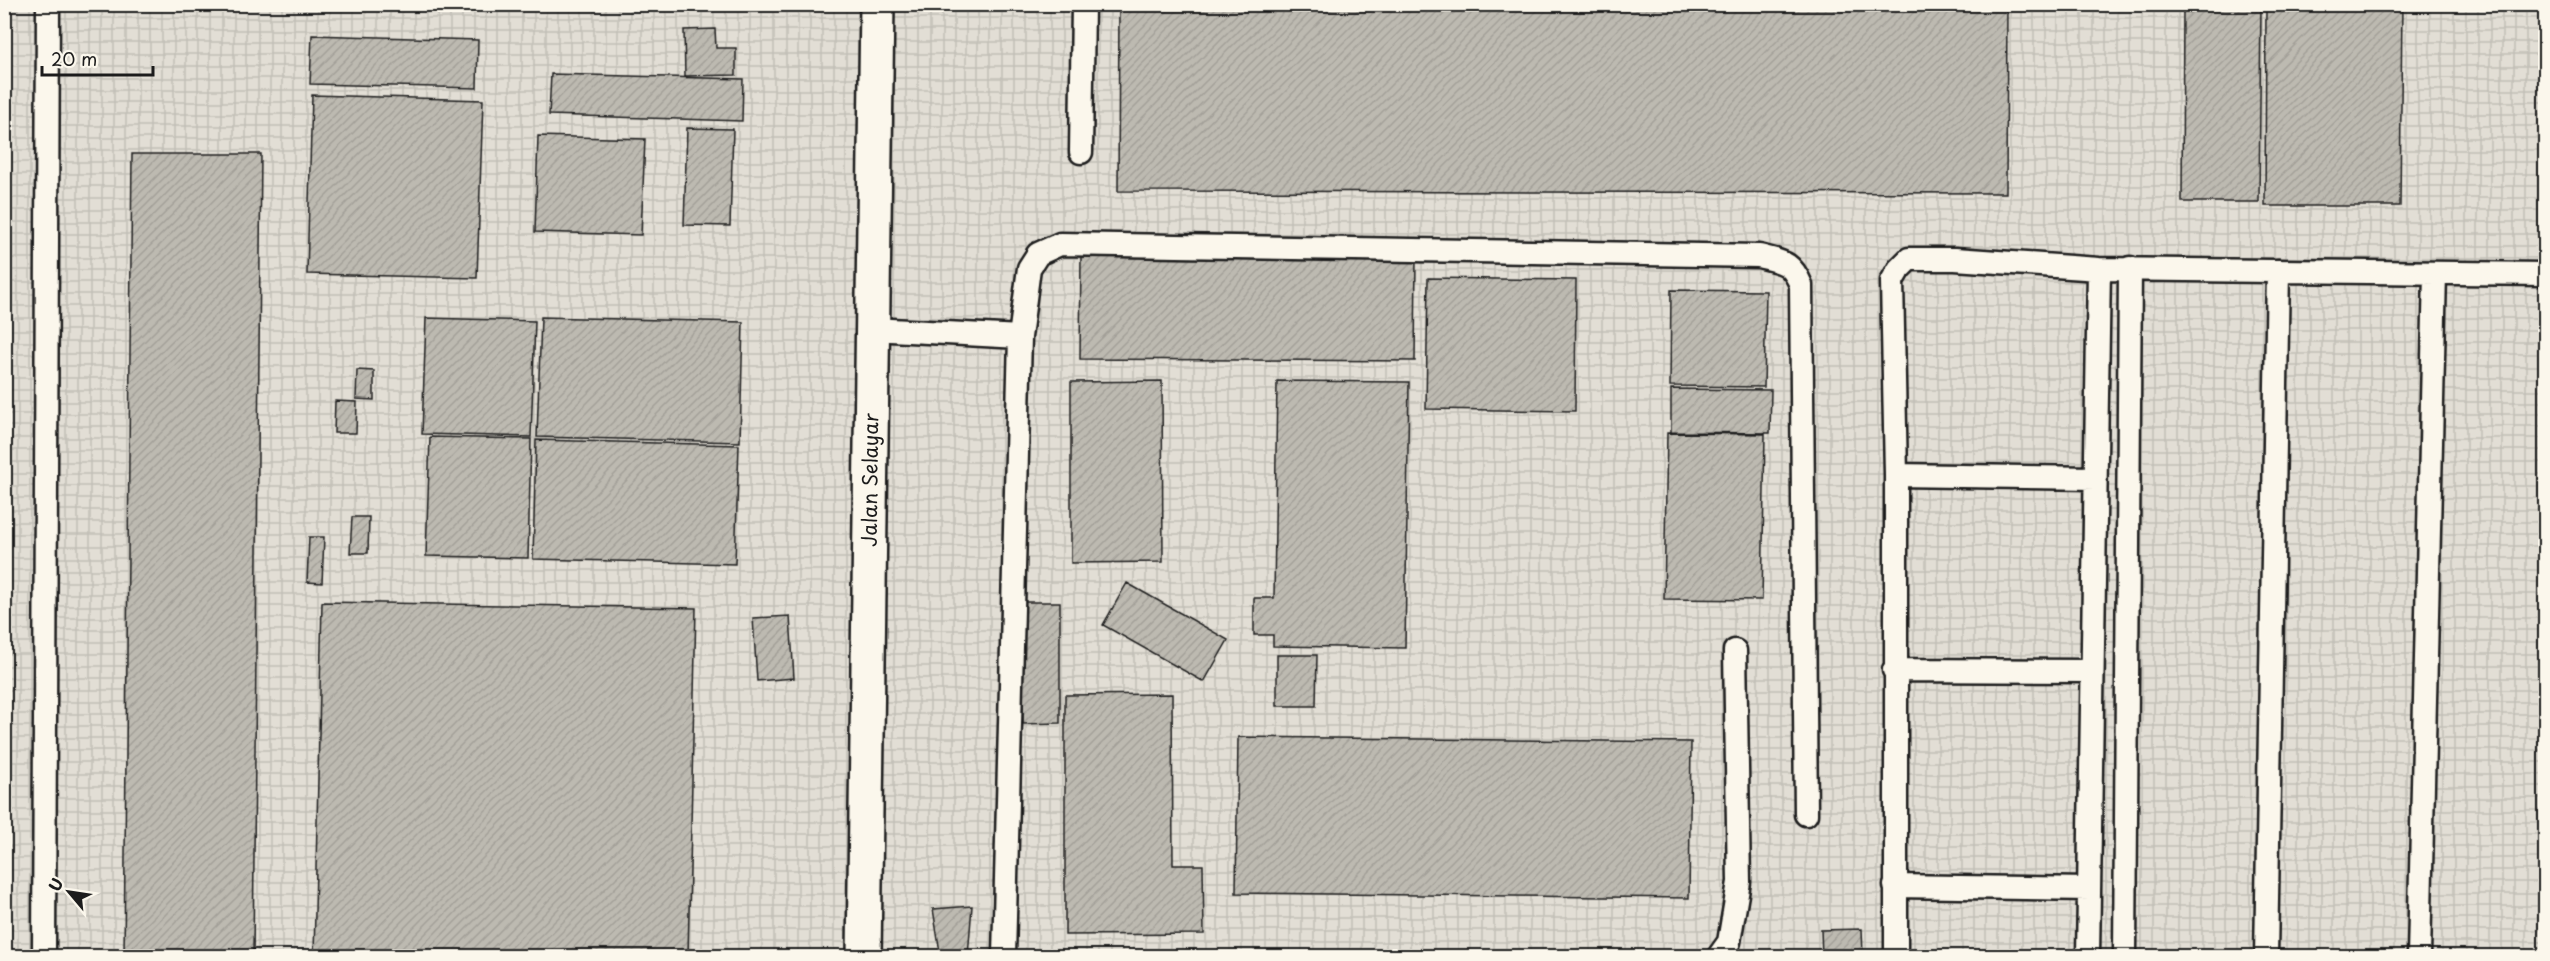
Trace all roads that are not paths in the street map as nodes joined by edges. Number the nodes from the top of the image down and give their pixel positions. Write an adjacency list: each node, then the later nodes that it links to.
1 (48, 4): 20 (lane)
2 (877, 4): 10 (street, Jalan Selayar)
3 (1083, 4): 4 (lane)
4 (1081, 152)
5 (2130, 268): 6 (lane); 7 (lane); 26 (lane)
6 (2099, 269): 12 (lane); 13 (lane)
7 (2278, 271): 8 (lane); 27 (lane)
8 (2435, 273): 9 (lane); 28 (lane)
9 (2546, 274)
10 (872, 329): 11 (lane); 21 (street, Jalan Selayar)
11 (1020, 337): 17 (lane); 22 (lane)
12 (1896, 475): 13 (lane); 15 (lane)
13 (2095, 478): 16 (lane)
14 (1735, 651): 23 (lane)
15 (1894, 670): 16 (lane); 18 (lane)
16 (2091, 671): 19 (lane)
17 (1806, 814)
18 (1895, 886): 19 (lane); 24 (lane)
19 (2089, 889): 25 (lane)
20 (44, 957)
21 (864, 957)
22 (1004, 957)
23 (1719, 957)
24 (1896, 957)
25 (2088, 957)
26 (2125, 957)
27 (2266, 957)
28 (2419, 957)

